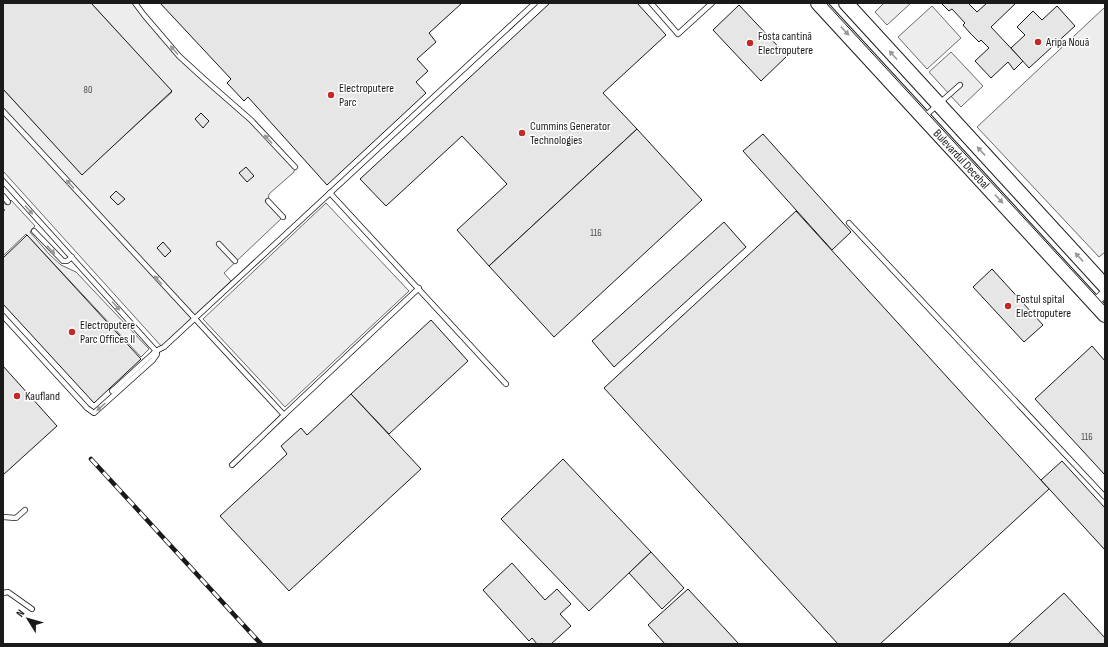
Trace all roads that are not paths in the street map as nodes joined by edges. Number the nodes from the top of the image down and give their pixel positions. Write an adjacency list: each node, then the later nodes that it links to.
1 (135, 3): 11 (lane, one-way to 1)
2 (535, 3): 13 (lane)
3 (650, 3): 4 (lane)
4 (712, 3)
5 (818, 3): 10 (main road, Bulevardul Decebal, one-way to 10)
6 (846, 3): 8 (main road, Bulevardul Decebal, one-way to 6)
7 (960, 85): 8 (lane)
8 (938, 104): 10 (lane); 23 (main road, Bulevardul Decebal, one-way to 8)
9 (3, 111): 29 (lane, one-way to 9)
10 (924, 118): 26 (main road, Bulevardul Decebal, one-way to 26)
11 (295, 167)
12 (3, 180): 21 (lane, one-way to 21)
13 (330, 193): 24 (lane); 29 (lane)
14 (3, 196): 16 (lane)
15 (268, 201): 17 (lane)
16 (8, 202)
17 (283, 217)
18 (850, 223): 35 (lane)
19 (34, 231): 21 (lane, one-way to 21)
20 (219, 244): 22 (lane)
21 (72, 257): 30 (lane, one-way to 30)
22 (236, 262)
23 (1105, 286)
24 (419, 288): 31 (lane); 33 (lane)
25 (1105, 293): 26 (street)
26 (1094, 303): 27 (main road, Bulevardul Decebal)
27 (1105, 315)
28 (3, 316): 30 (lane, one-way to 28)
29 (194, 319): 30 (lane); 33 (lane)
30 (156, 351): 32 (lane)
31 (506, 384)
32 (112, 391)
33 (284, 415): 34 (lane)
34 (232, 465)
35 (1105, 497)
36 (26, 510): 37 (lane)
37 (3, 518)
38 (3, 593): 39 (lane)
39 (32, 609)

